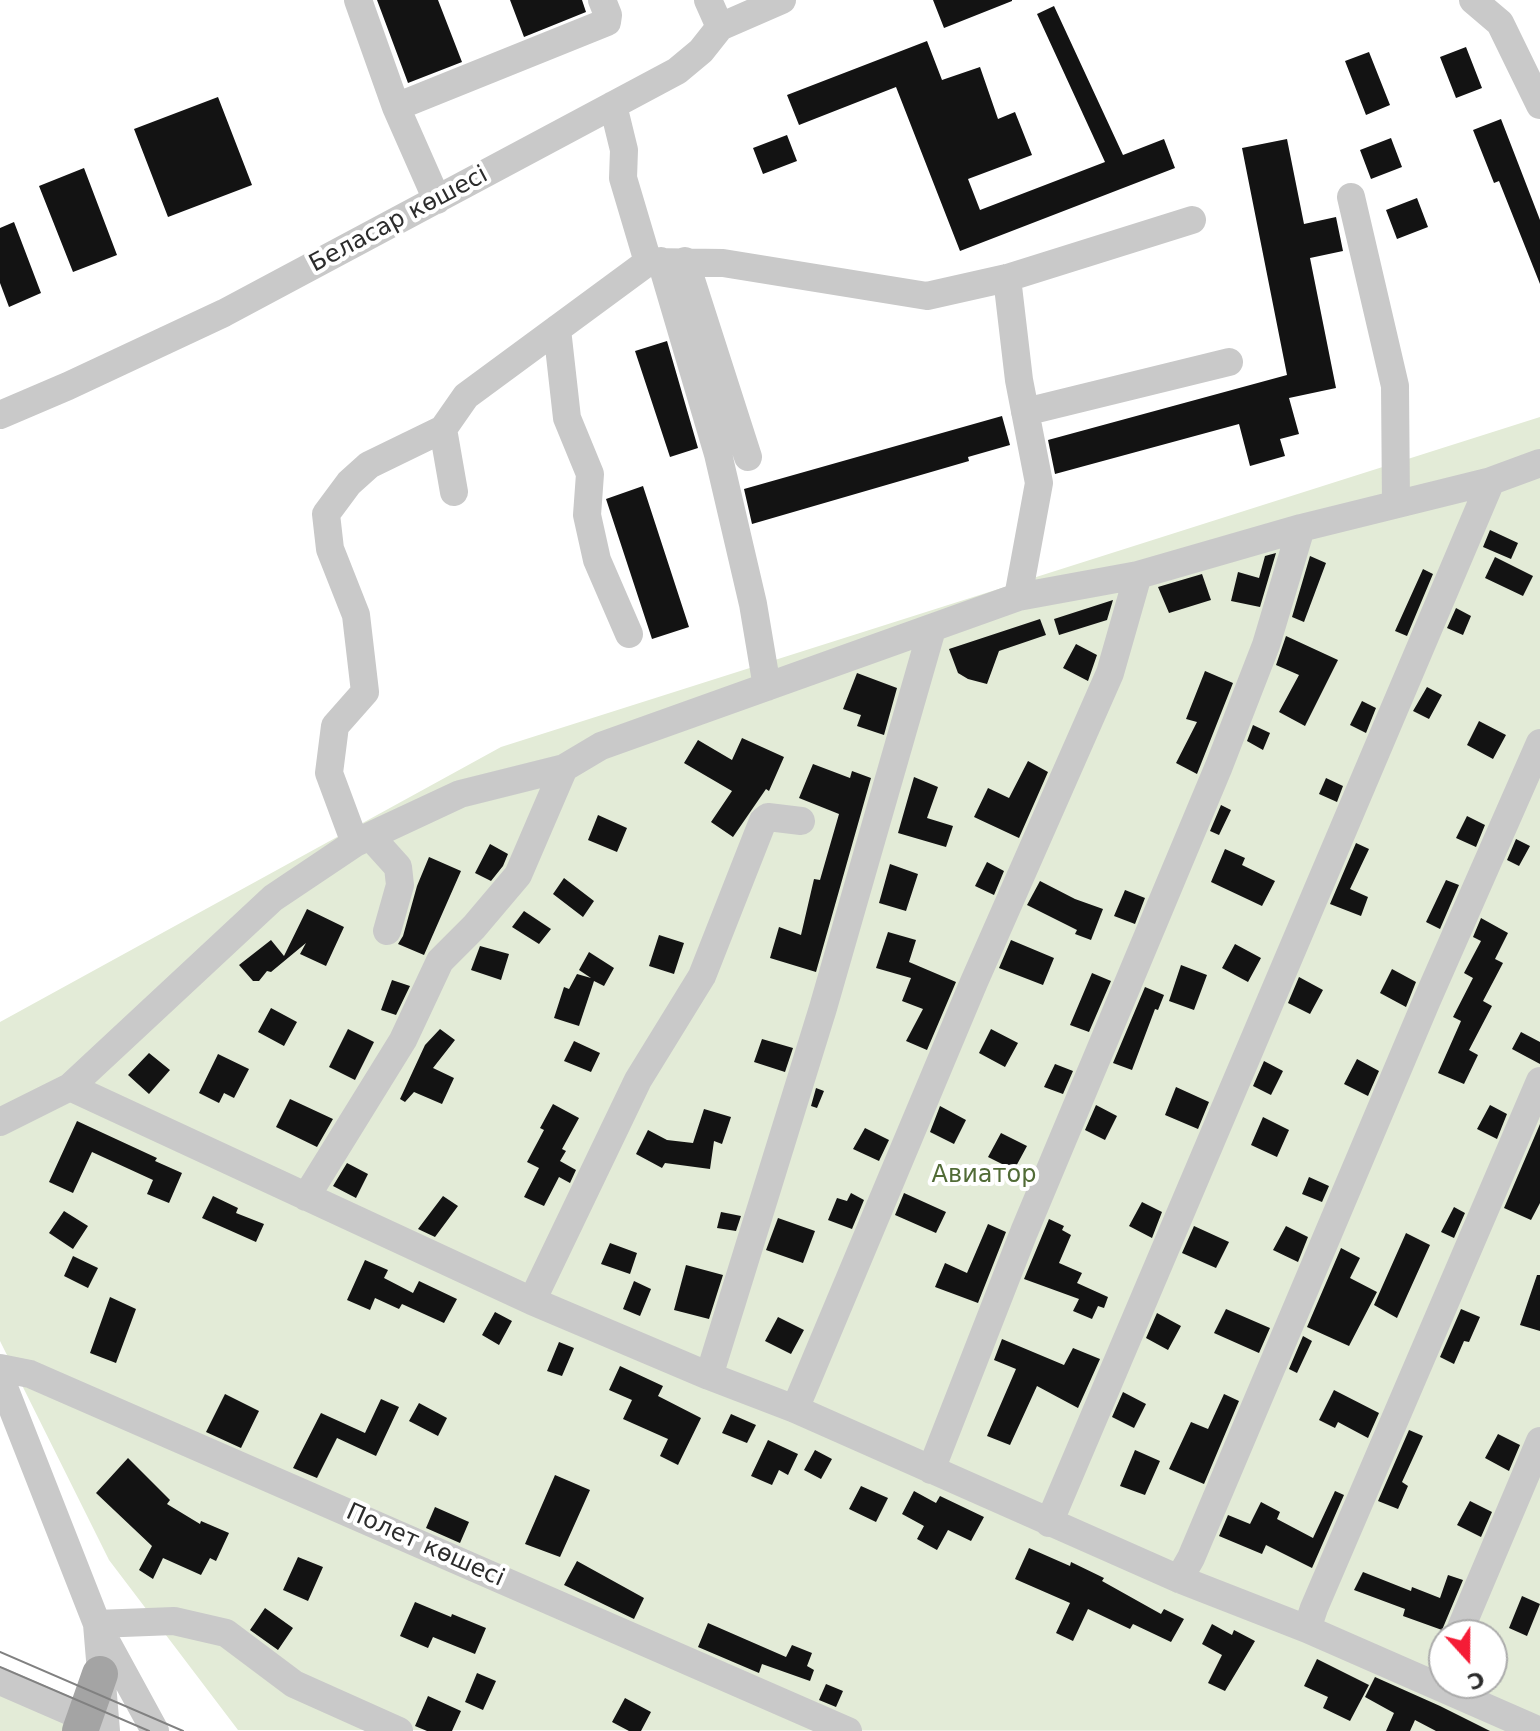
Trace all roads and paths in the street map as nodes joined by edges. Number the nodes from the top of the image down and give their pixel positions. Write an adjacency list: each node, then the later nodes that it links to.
1 (358, 0): 9 (street)
2 (602, 0): 9 (street)
3 (708, 0): 6 (street)
4 (782, 0): 6 (street, Беласар көшесі)
5 (1473, 0): 8 (street)
6 (720, 27): 7 (street, Беласар көшесі)
7 (613, 105): 11 (street, Беласар көшесі); 13 (street)
8 (1540, 105)
9 (396, 107): 11 (street)
10 (1351, 197): 24 (street)
11 (437, 200): 18 (street, Беласар көшесі)
12 (1192, 220): 14 (street)
13 (665, 261): 14 (street); 15 (street); 20 (street); 30 (street)
14 (1007, 278): 17 (street)
15 (557, 329): 19 (street); 29 (street)
16 (1229, 362): 17 (street)
17 (1025, 412): 27 (street)
18 (0, 415)
19 (443, 429): 23 (street); 34 (street)
20 (748, 457)
21 (1540, 463): 22 (street)
22 (1491, 481): 24 (street); 47 (street)
23 (454, 492)
24 (1396, 504): 25 (street)
25 (1301, 528): 26 (street); 46 (street)
26 (1138, 575): 27 (street); 44 (street)
27 (1018, 597): 28 (street)
28 (932, 629): 30 (street); 42 (street)
29 (629, 634)
30 (767, 687): 32 (street)
31 (1540, 743): 48 (street)
32 (564, 768): 34 (street); 39 (street)
33 (801, 821): 40 (street)
34 (362, 839): 35 (street); 37 (street)
35 (387, 931)
36 (1540, 1081): 51 (street)
37 (70, 1087): 38 (street); 39 (street)
38 (0, 1122)
39 (306, 1197): 40 (street)
40 (532, 1301): 42 (street)
41 (0, 1368): 59 (street, Полет көшесі)
42 (709, 1376): 44 (street)
43 (0, 1377): 50 (street)
44 (795, 1409): 46 (street)
45 (1540, 1441): 49 (street)
46 (931, 1470): 47 (street)
47 (1049, 1523): 48 (street)
48 (1179, 1579): 51 (street)
49 (1465, 1619)
50 (97, 1624): 53 (street); 57 (street); 58 (street)
51 (1307, 1629): 52 (street)
52 (1428, 1673)
53 (100, 1674): 56 (main road)
54 (0, 1681): 56 (street)
55 (1480, 1699): 60 (street)
56 (90, 1727)
57 (155, 1731)
58 (399, 1731)
59 (848, 1731)
60 (1540, 1731)

